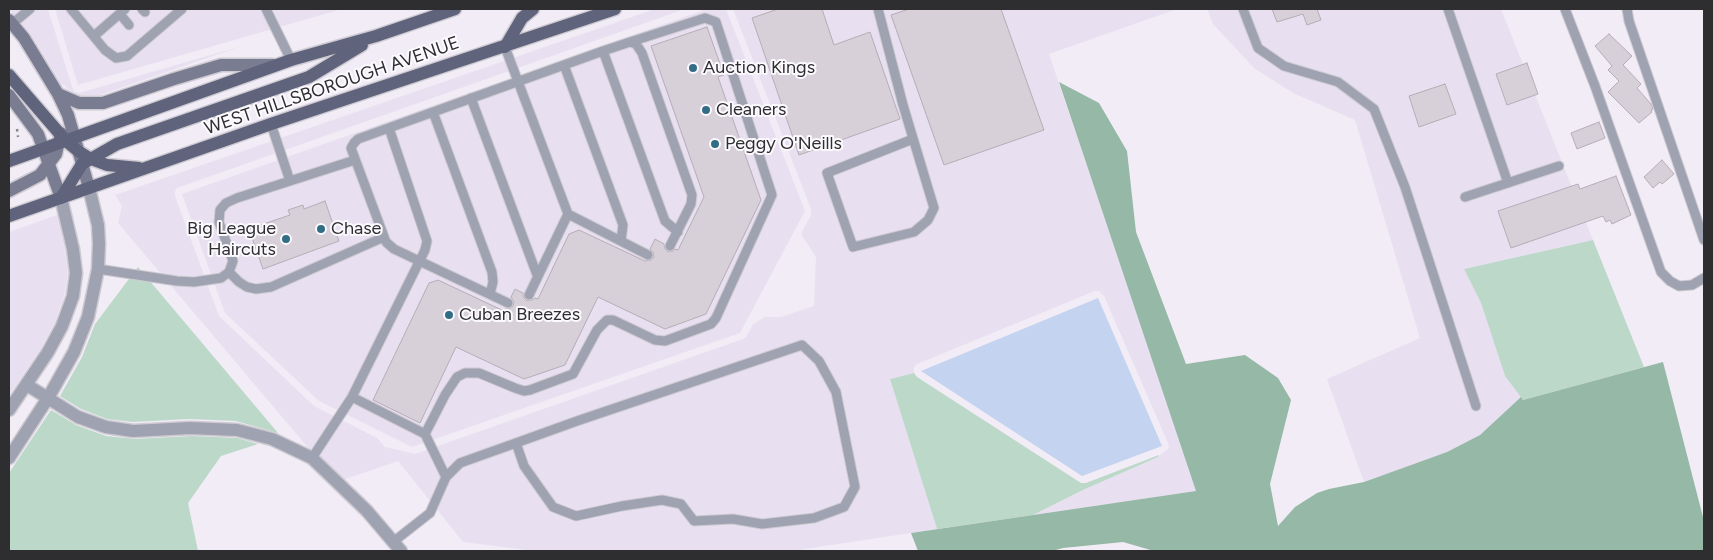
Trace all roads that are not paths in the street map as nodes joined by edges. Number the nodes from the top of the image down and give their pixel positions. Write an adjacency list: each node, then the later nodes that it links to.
1 (30, 9): 15 (lane)
2 (71, 9): 17 (lane)
3 (182, 9): 17 (lane)
4 (266, 9): 22 (lane)
5 (455, 9): 14 (main road, WEST HILLSBOROUGH AVENUE)
6 (533, 9): 20 (main road)
7 (615, 9): 20 (main road, WEST HILLSBOROUGH AVENUE)
8 (878, 9): 34 (lane)
9 (1243, 9): 68 (lane)
10 (1565, 9): 60 (lane)
11 (1627, 9): 52 (lane)
12 (1450, 10): 43 (lane)
13 (122, 11): 16 (lane); 17 (lane)
14 (441, 11): 18 (main road, WEST HILLSBOROUGH AVENUE)
15 (10, 22): 27 (main road)
16 (130, 25)
17 (94, 36)
18 (376, 36): 22 (main road, WEST HILLSBOROUGH AVENUE); 38 (main road)
19 (630, 42): 21 (lane); 50 (lane); 69 (lane)
20 (505, 47): 26 (lane); 31 (main road, WEST HILLSBOROUGH AVENUE)
21 (603, 51): 24 (lane); 50 (lane)
22 (292, 60): 23 (main road, WEST HILLSBOROUGH AVENUE)
23 (278, 65): 27 (main road); 33 (main road, WEST HILLSBOROUGH AVENUE)
24 (564, 65): 26 (lane); 53 (lane)
25 (9, 76): 33 (main road)
26 (518, 81): 29 (lane); 48 (lane)
27 (58, 94): 33 (main road)
28 (9, 95): 35 (main road)
29 (471, 98): 30 (lane); 59 (lane)
30 (433, 112): 32 (lane); 61 (lane)
31 (270, 124): 41 (main road, WEST HILLSBOROUGH AVENUE); 42 (lane)
32 (389, 128): 36 (lane); 56 (lane)
33 (66, 139): 35 (main road, WEST HILLSBOROUGH AVENUE); 38 (main road); 39 (main road)
34 (913, 139): 34 (lane)
35 (45, 149): 37 (main road, WEST HILLSBOROUGH AVENUE); 39 (main road)
36 (356, 160): 42 (lane); 51 (lane)
37 (9, 161)
38 (87, 162): 41 (main road); 44 (main road); 46 (main road)
39 (50, 164): 45 (main road); 46 (main road)
40 (1559, 166): 43 (lane)
41 (144, 168): 44 (main road, WEST HILLSBOROUGH AVENUE)
42 (290, 181): 58 (lane)
43 (1508, 183): 47 (lane)
44 (89, 188): 46 (main road, WEST HILLSBOROUGH AVENUE); 57 (street)
45 (9, 191)
46 (61, 198): 49 (main road, WEST HILLSBOROUGH AVENUE); 64 (street)
47 (1465, 198)
48 (568, 214): 53 (lane); 59 (lane)
49 (9, 216)
50 (678, 232): 54 (lane)
51 (384, 237): 56 (lane); 58 (lane)
52 (1704, 240)
53 (621, 242): 55 (lane)
54 (670, 246)
55 (648, 255)
56 (418, 261): 61 (lane); 65 (lane)
57 (98, 269): 58 (lane); 66 (street)
58 (229, 272)
59 (537, 275): 62 (lane)
60 (1704, 278)
61 (490, 294): 63 (lane)
62 (529, 295)
63 (508, 303)
64 (27, 385): 66 (street); 67 (street)
65 (352, 397): 69 (lane); 72 (lane)
66 (48, 398): 71 (street); 72 (street)
67 (11, 403)
68 (1476, 406)
69 (425, 434): 73 (lane)
70 (516, 443): 70 (lane); 73 (lane)
71 (9, 458)
72 (312, 458): 74 (street)
73 (446, 477): 74 (lane)
74 (397, 546)

